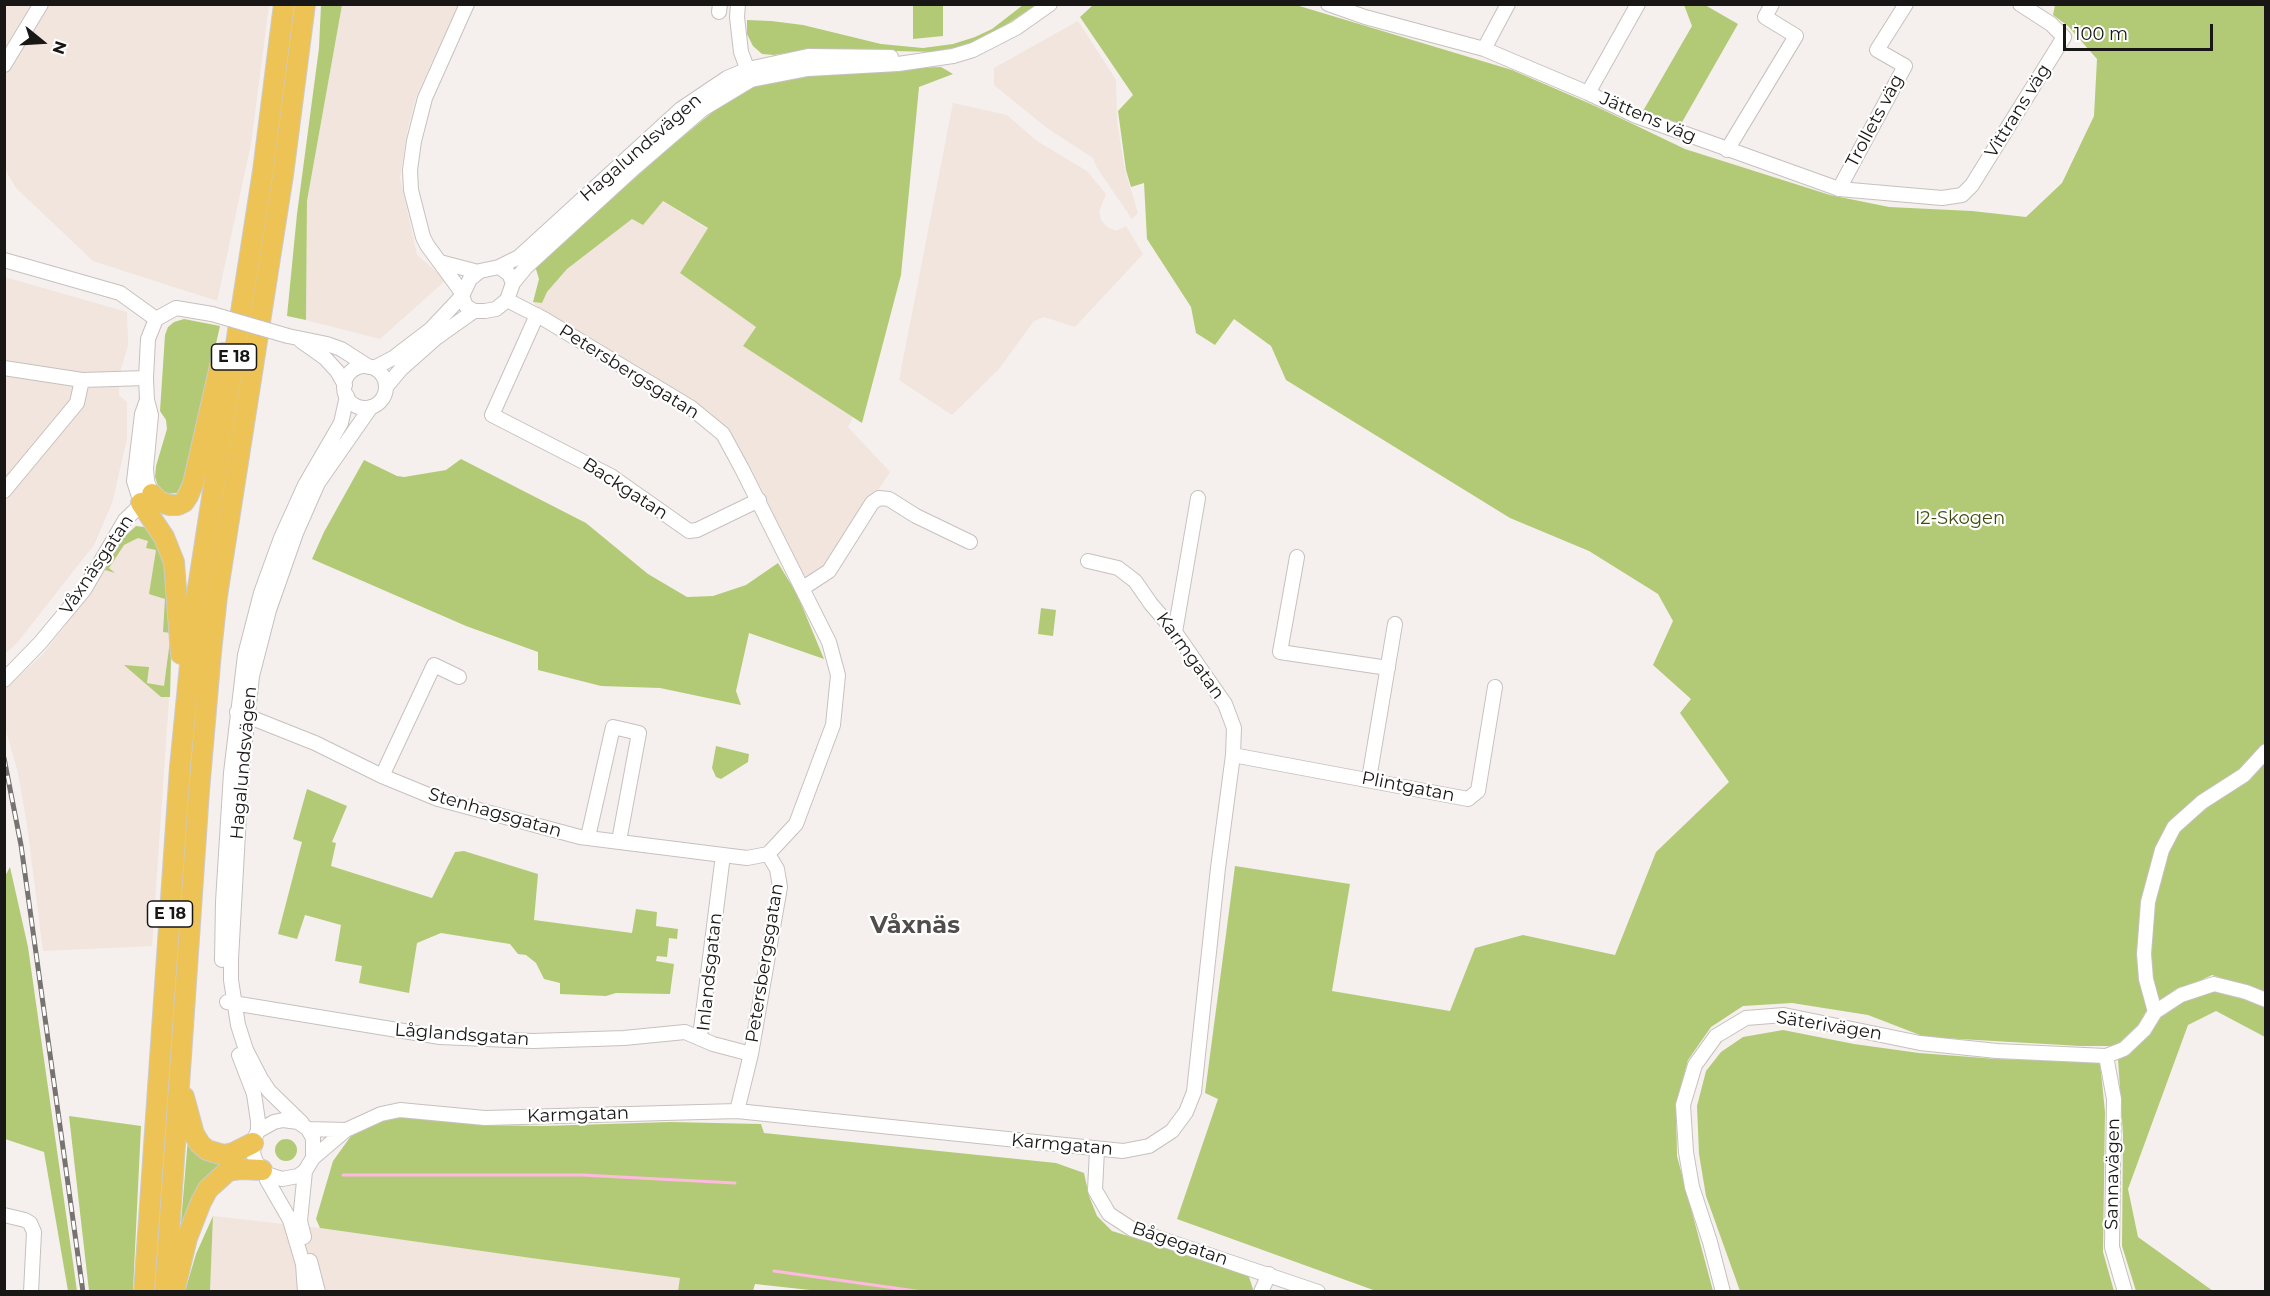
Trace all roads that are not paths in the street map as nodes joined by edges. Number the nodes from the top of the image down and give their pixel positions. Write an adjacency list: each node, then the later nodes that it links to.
1 (41, 4): 15 (street)
2 (285, 4): 23 (highway, E 18)
3 (305, 4): 70 (highway, E 18)
4 (467, 4): 22 (street)
5 (738, 4): 16 (street)
6 (1050, 4): 16 (street, Hagalundsvägen)
7 (1328, 4): 13 (street, Jättens väg)
8 (1508, 4): 14 (street)
9 (1638, 4): 17 (street)
10 (1772, 4): 18 (street)
11 (1906, 4): 20 (street, Trollets väg)
12 (2020, 4): 19 (street, Vittrans väg)
13 (1369, 11): 14 (street, Jättens väg)
14 (1484, 49): 17 (street, Jättens väg)
15 (4, 65)
16 (750, 75): 24 (street, Hagalundsvägen); 26 (street, Hagalundsvägen)
17 (1588, 93): 18 (street, Jättens väg)
18 (1727, 150): 20 (street, Jättens väg)
19 (1972, 185): 20 (street, Jättens väg)
20 (1839, 189)
21 (4, 260): 31 (street)
22 (440, 262): 25 (street); 27 (street)
23 (249, 267): 41 (highway); 54 (highway, E 18)
24 (499, 267): 25 (street); 26 (street)
25 (478, 272): 27 (street)
26 (513, 283): 28 (street)
27 (463, 295): 29 (street); 34 (street)
28 (507, 300): 29 (street); 30 (street, Petersbergsgatan)
29 (474, 311): 37 (street)
30 (537, 315): 43 (street, Petersbergsgatan); 43 (street, Backgatan)
31 (156, 319): 32 (street, bridge); 35 (street, Våxnäsgatan)
32 (296, 338): 34 (street); 38 (street)
33 (4, 368): 36 (street)
34 (372, 368): 37 (street); 38 (street)
35 (146, 378): 36 (street); 41 (street, Våxnäsgatan)
36 (82, 380): 40 (street)
37 (386, 387): 39 (street)
38 (346, 391): 39 (street); 55 (street, Hagalundsvägen)
39 (371, 407): 55 (street, Hagalundsvägen)
40 (4, 491)
41 (146, 498): 52 (street, Våxnäsgatan); 54 (highway)
42 (1198, 498): 49 (street)
43 (759, 500): 47 (street, Petersbergsgatan)
44 (969, 542): 47 (street)
45 (1297, 557): 50 (street)
46 (1088, 561): 49 (street, Karmgatan)
47 (803, 588): 62 (street, Petersbergsgatan)
48 (1395, 624): 50 (street)
49 (1175, 632): 57 (street, Karmgatan)
50 (1388, 668): 59 (street)
51 (459, 676): 58 (street)
52 (4, 680)
53 (1495, 687): 59 (street, Plintgatan)
54 (185, 710): 82 (highway, E 18)
55 (243, 714): 58 (street, Stenhagsgatan); 65 (street, Hagalundsvägen)
56 (2265, 751): 66 (street)
57 (1233, 755): 59 (street, Plintgatan); 75 (street, Karmgatan)
58 (382, 776): 60 (street, Stenhagsgatan)
59 (1370, 780)
60 (588, 837): 61 (street, Stenhagsgatan); 61 (street)
61 (619, 841): 63 (street, Stenhagsgatan)
62 (768, 854): 63 (street, Stenhagsgatan); 68 (street, Petersbergsgatan)
63 (723, 855): 67 (street, Inlandsgatan)
64 (2265, 1000): 66 (street)
65 (230, 1002): 67 (street, Låglandsgatan); 72 (street, Hagalundsvägen); 74 (street, Hagalundsvägen)
66 (2154, 1012): 69 (street)
67 (700, 1037): 68 (street, Inlandsgatan)
68 (751, 1054): 71 (street, Petersbergsgatan)
69 (2106, 1056): 89 (street, Säterivägen); 90 (street, Sannavägen)
70 (180, 1077): 74 (highway); 83 (highway, E 18)
71 (737, 1111): 73 (street, Karmgatan); 75 (street, Karmgatan)
72 (306, 1127): 73 (street, Karmgatan); 74 (street); 76 (street)
73 (346, 1130): 76 (street, Karmgatan)
74 (256, 1137): 78 (street, Hagalundsvägen)
75 (1097, 1150): 80 (street, Bågegatan)
76 (313, 1158): 77 (street)
77 (305, 1171): 78 (street); 86 (street)
78 (264, 1172): 84 (highway); 85 (street, Hagalundsvägen)
79 (4, 1215): 81 (street)
80 (1269, 1274): 87 (street); 88 (street, Bågegatan)
81 (31, 1292)
82 (144, 1292)
83 (165, 1292)
84 (174, 1292)
85 (305, 1292)
86 (318, 1292)
87 (1262, 1292)
88 (1318, 1292)
89 (1723, 1292)
90 (2125, 1292)

